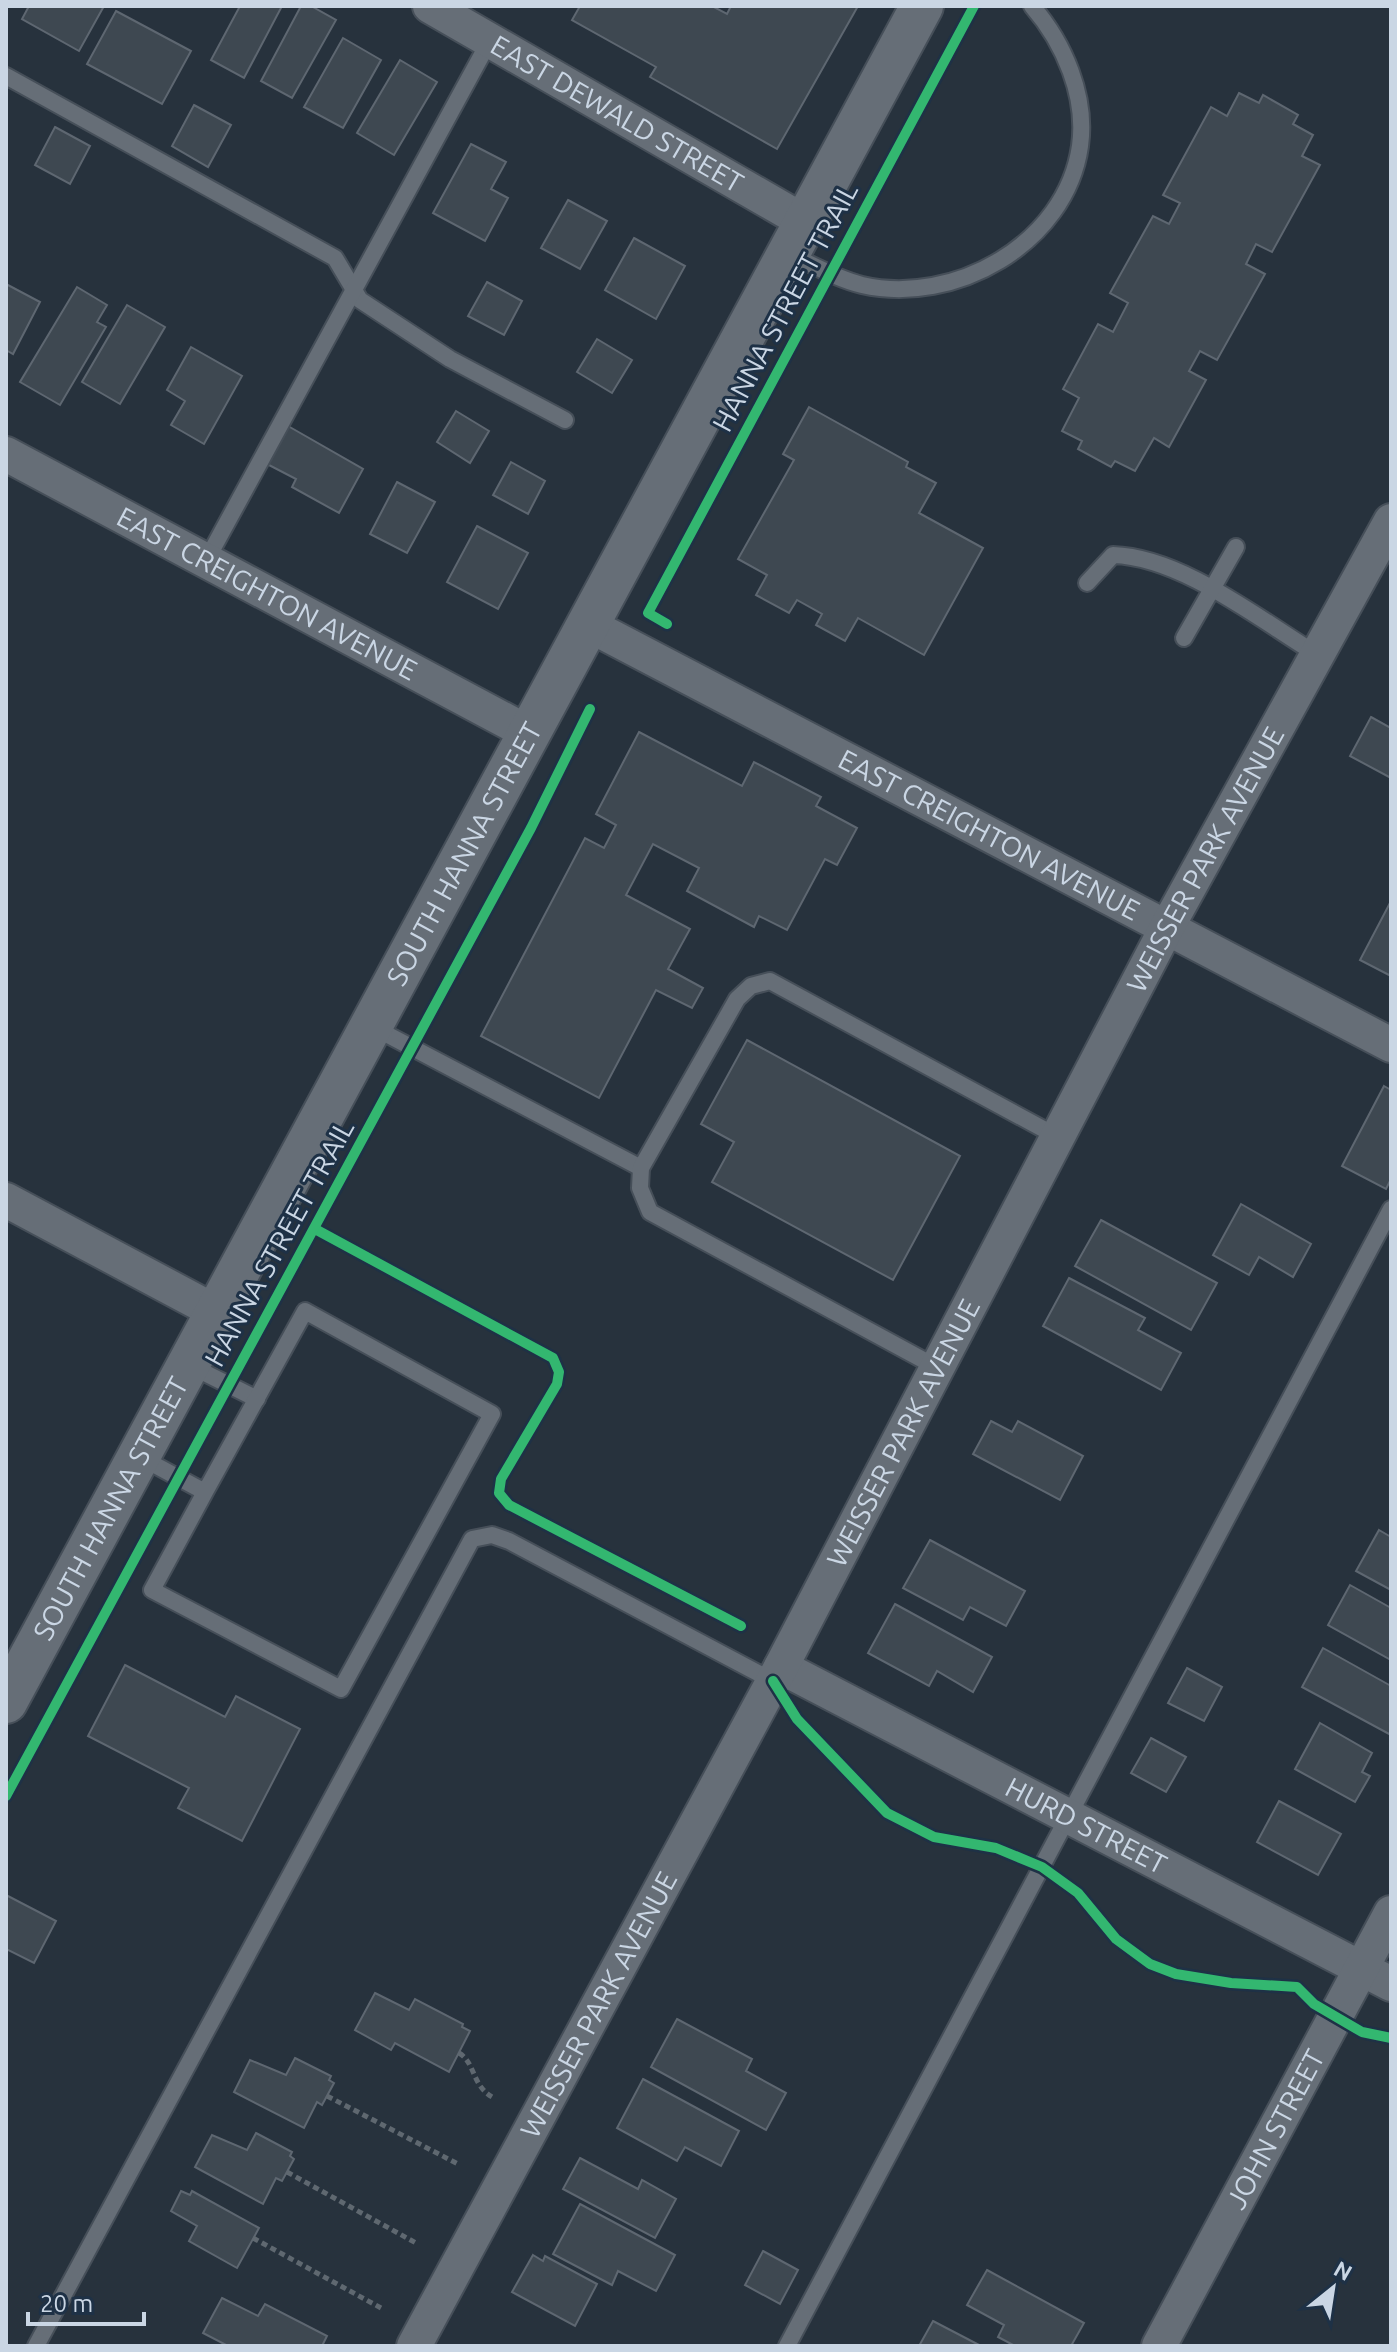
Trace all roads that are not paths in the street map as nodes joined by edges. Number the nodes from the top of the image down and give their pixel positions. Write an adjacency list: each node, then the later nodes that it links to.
1 (430, 6): 4 (street, EAST DEWALD STREET)
2 (922, 6): 6 (street, SOUTH HANNA STREET)
3 (1032, 6): 6 (lane)
4 (490, 40): 6 (street, EAST DEWALD STREET); 7 (lane)
5 (6, 76): 7 (lane)
6 (796, 238): 15 (street, SOUTH HANNA STREET)
7 (354, 289): 8 (lane); 12 (lane)
8 (565, 420)
9 (6, 454): 12 (street, EAST CREIGHTON AVENUE)
10 (1391, 521): 17 (street, WEISSER PARK AVENUE)
11 (1236, 547): 14 (lane)
12 (206, 561): 18 (street, EAST CREIGHTON AVENUE)
13 (1087, 583): 14 (lane)
14 (1213, 590): 16 (lane); 17 (lane)
15 (587, 624): 18 (street, SOUTH HANNA STREET); 19 (street, EAST CREIGHTON AVENUE)
16 (1184, 638)
17 (1318, 655): 19 (street, WEISSER PARK AVENUE)
18 (527, 732): 20 (street, SOUTH HANNA STREET)
19 (1166, 929): 21 (street, EAST CREIGHTON AVENUE); 22 (street, WEISSER PARK AVENUE)
20 (370, 1025): 23 (lane); 26 (street, SOUTH HANNA STREET)
21 (1391, 1045)
22 (1058, 1137): 23 (lane); 28 (street, WEISSER PARK AVENUE)
23 (641, 1168): 28 (lane)
24 (6, 1200): 26 (street)
25 (1391, 1209): 34 (lane)
26 (216, 1312): 27 (street, SOUTH HANNA STREET)
27 (188, 1364): 29 (lane); 30 (street, SOUTH HANNA STREET)
28 (938, 1368): 32 (street, WEISSER PARK AVENUE)
29 (257, 1399): 31 (lane); 31 (lane)
30 (138, 1456): 31 (lane); 33 (street, SOUTH HANNA STREET)
31 (205, 1492)
32 (777, 1674): 34 (street, HURD STREET); 38 (lane); 39 (street, WEISSER PARK AVENUE)
33 (6, 1702)
34 (1069, 1817): 36 (street, HURD STREET); 40 (lane)
35 (1391, 1913): 36 (street, JOHN STREET)
36 (1361, 1968): 37 (street, HURD STREET); 41 (street, JOHN STREET)
37 (1391, 1984)
38 (36, 2346)
39 (414, 2346)
40 (787, 2346)
41 (1159, 2346)

